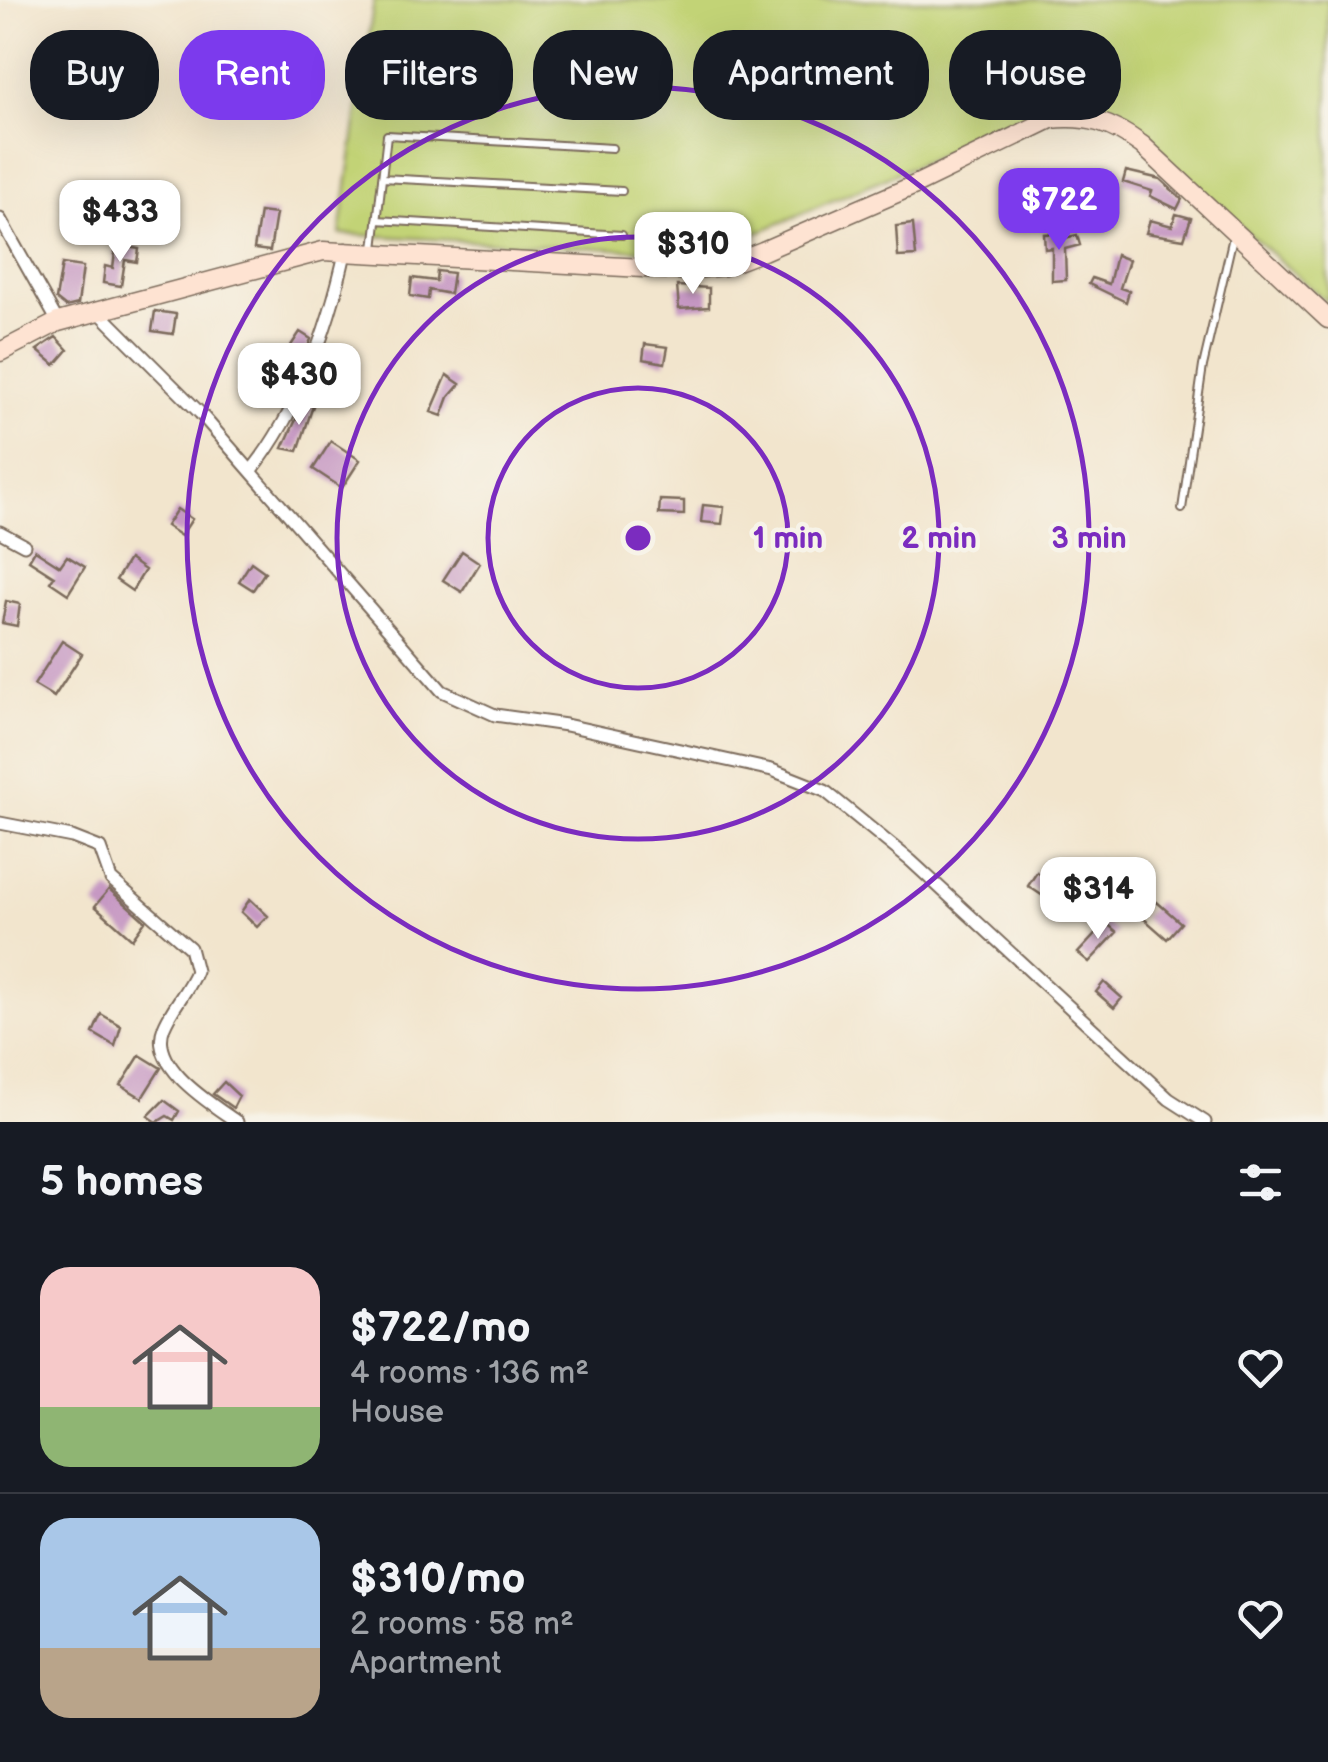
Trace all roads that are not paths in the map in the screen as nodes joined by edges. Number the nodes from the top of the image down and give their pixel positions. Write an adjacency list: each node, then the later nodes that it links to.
1 (612, 148): 2 (lane)
2 (382, 178): 3 (lane); 5 (lane)
3 (622, 191)
4 (0, 219): 12 (street)
5 (378, 220): 7 (lane); 9 (lane)
6 (1234, 231): 9 (street); 11 (street); 15 (lane)
7 (622, 234)
8 (346, 249): 9 (street); 10 (street); 14 (street)
9 (374, 250)
10 (98, 310): 12 (street); 14 (street)
11 (1328, 319)
12 (58, 322): 13 (street)
13 (0, 352)
14 (252, 470): 20 (street)
15 (1182, 509)
16 (0, 532): 17 (street)
17 (24, 545)
18 (0, 823): 19 (street)
19 (237, 1122)
20 (1205, 1122)

